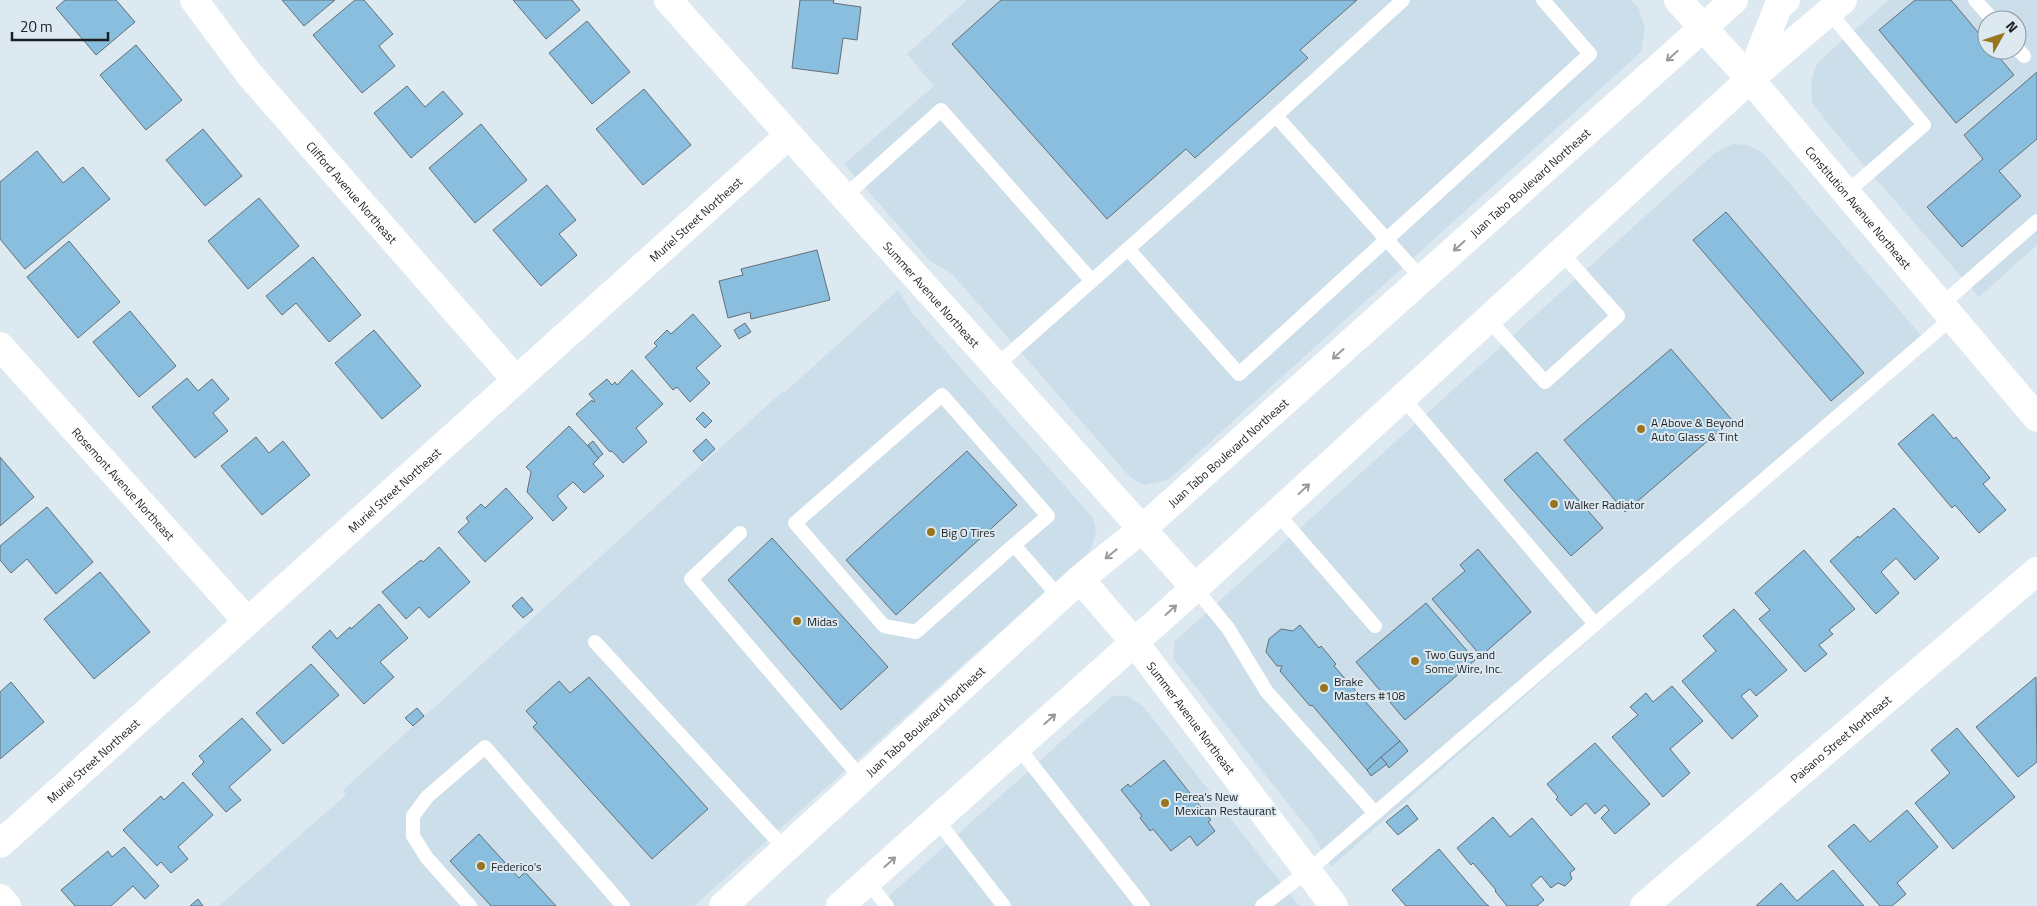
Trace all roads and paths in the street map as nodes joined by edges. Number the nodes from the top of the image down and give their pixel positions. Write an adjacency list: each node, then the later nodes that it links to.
1 (194, 0): 27 (street, Clifford Avenue Northeast)
2 (1403, 0): 13 (lane)
3 (1543, 0): 18 (lane)
4 (1678, 0): 11 (street, Constitution Avenue Northeast)
5 (1734, 0): 11 (street, Juan Tabo Boulevard Northeast)
6 (1786, 0): 12 (street)
7 (1975, 0): 10 (lane)
8 (673, 2): 14 (street, Summer Avenue Northeast)
9 (1836, 6): 12 (street); 15 (lane)
10 (1984, 10)
11 (1703, 28): 12 (street, Constitution Avenue Northeast); 21 (street, Juan Tabo Boulevard Northeast, one-way to 21)
12 (1750, 79): 15 (street, Constitution Avenue Northeast); 20 (street)
13 (1276, 116): 18 (lane); 19 (lane)
14 (789, 135): 16 (street, Summer Avenue Northeast); 27 (street, Muriel Street Northeast)
15 (1846, 193): 23 (street, Constitution Avenue Northeast)
16 (845, 196): 22 (lane); 26 (street, Summer Avenue Northeast)
17 (2037, 221): 23 (lane)
18 (1386, 239): 19 (lane); 21 (lane)
19 (1128, 249): 22 (lane)
20 (1561, 252): 24 (street); 24 (lane)
21 (1422, 279): 31 (street, Juan Tabo Boulevard Northeast, one-way to 31)
22 (1092, 281): 26 (lane)
23 (1946, 311): 29 (street, Constitution Avenue Northeast); 39 (lane)
24 (1488, 319): 28 (street)
25 (0, 346): 38 (street, Rosemont Avenue Northeast)
26 (996, 366): 31 (street, Summer Avenue Northeast)
27 (515, 379): 38 (street, Muriel Street Northeast)
28 (1402, 398): 30 (street, one-way to 28); 39 (lane)
29 (2037, 418)
30 (1277, 513): 36 (street); 40 (lane)
31 (1142, 529): 35 (street, Juan Tabo Boulevard Northeast, one-way to 35); 36 (street, Summer Avenue Northeast)
32 (740, 533): 44 (lane)
33 (1014, 545): 33 (lane); 37 (lane)
34 (2037, 571): 62 (street, Paisano Street Northeast)
35 (1080, 579): 37 (street, Juan Tabo Boulevard Northeast); 42 (street, Summer Avenue Northeast)
36 (1195, 588): 42 (street, one-way to 36); 45 (lane)
37 (1060, 598): 44 (street, Juan Tabo Boulevard Northeast)
38 (247, 621): 47 (street, Muriel Street Northeast)
39 (1596, 624): 45 (lane)
40 (1375, 626)
41 (594, 642): 48 (lane)
42 (1135, 643): 43 (street, one-way to 42); 49 (street, Summer Avenue Northeast)
43 (1018, 747): 46 (street); 59 (lane)
44 (862, 779): 48 (street, Juan Tabo Boulevard Northeast)
45 (1375, 813): 49 (lane)
46 (937, 820): 50 (street, one-way to 46); 58 (lane)
47 (0, 844)
48 (785, 849): 55 (street, Juan Tabo Boulevard Northeast)
49 (1308, 870): 60 (lane); 61 (street, Summer Avenue Northeast)
50 (868, 882): 56 (street); 57 (lane)
51 (0, 898): 52 (street)
52 (7, 906)
53 (470, 906): 54 (lane)
54 (623, 906)
55 (723, 906)
56 (840, 906)
57 (887, 906)
58 (1004, 906)
59 (1143, 906)
60 (1262, 906)
61 (1334, 906)
62 (1644, 906)

